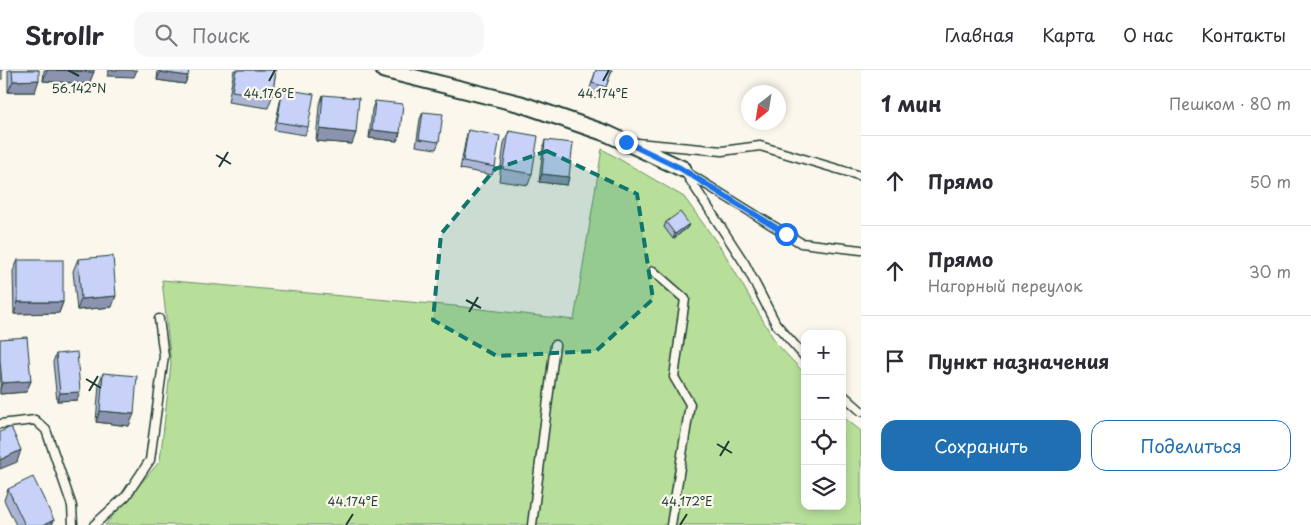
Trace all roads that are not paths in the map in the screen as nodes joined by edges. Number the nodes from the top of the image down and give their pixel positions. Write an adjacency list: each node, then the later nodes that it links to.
1 (384, 70): 3 (street)
2 (635, 143): 4 (lane)
3 (682, 169): 5 (lane); 9 (lane)
4 (861, 176)
5 (861, 250)
6 (653, 271): 16 (lane)
7 (159, 319): 14 (lane)
8 (555, 345): 15 (lane)
9 (801, 352)
10 (846, 398): 11 (lane)
11 (861, 411)
12 (0, 424): 13 (lane)
13 (73, 525)
14 (94, 525)
15 (532, 525)
16 (671, 525)

